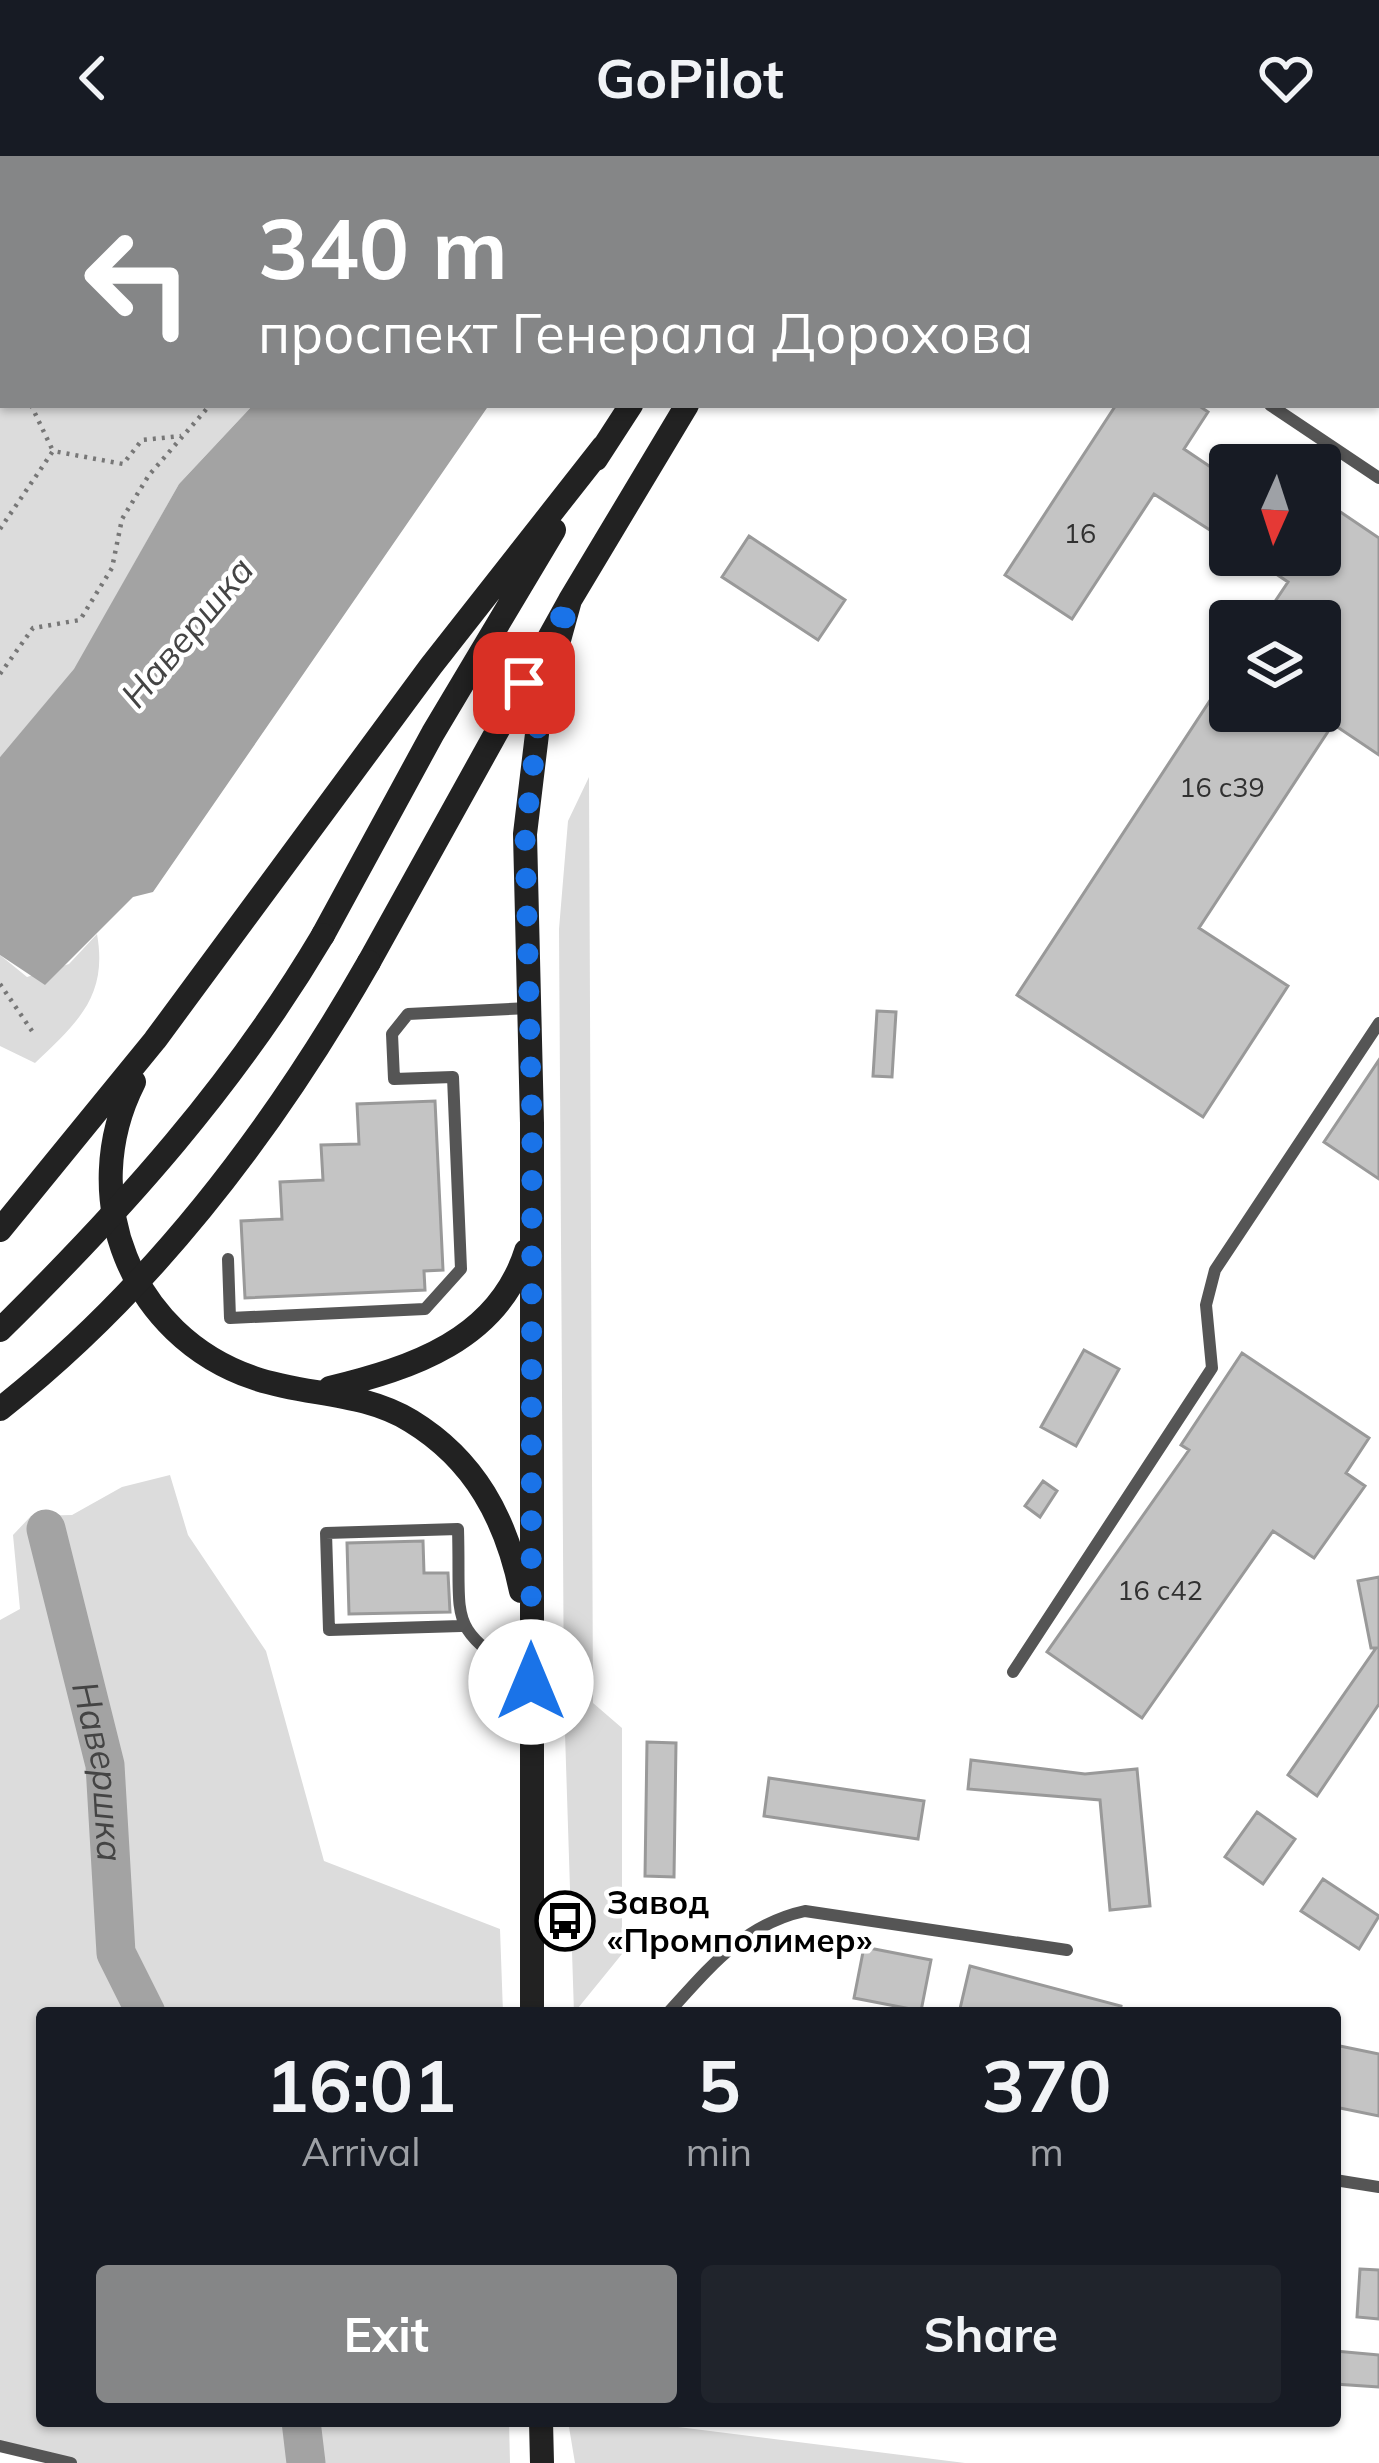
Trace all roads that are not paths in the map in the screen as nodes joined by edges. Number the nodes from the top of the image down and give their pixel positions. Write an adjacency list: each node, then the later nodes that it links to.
1 (629, 408): 4 (main road)
2 (685, 408): 6 (main road)
3 (1274, 408): 5 (lane)
4 (603, 447): 9 (main road); 13 (main road, bridge)
5 (1379, 478)
6 (570, 600): 7 (main road); 15 (main road, bridge)
7 (529, 1008): 11 (main road); 12 (lane)
8 (1379, 1023): 18 (lane)
9 (155, 1040): 10 (main road); 14 (main road)
10 (0, 1230)
11 (531, 1233): 14 (main road); 17 (main road)
12 (228, 1259)
13 (0, 1330)
14 (322, 1390): 17 (main road)
15 (0, 1409)
16 (461, 1626): 16 (lane); 19 (lane)
17 (531, 1641): 19 (main road)
18 (1012, 1672)
19 (531, 1682): 21 (main road)
20 (1067, 1950): 22 (lane)
21 (532, 2007)
22 (674, 2007)
23 (1341, 2181): 24 (lane)
24 (1379, 2187)
25 (0, 2446): 26 (lane)
26 (70, 2463)

